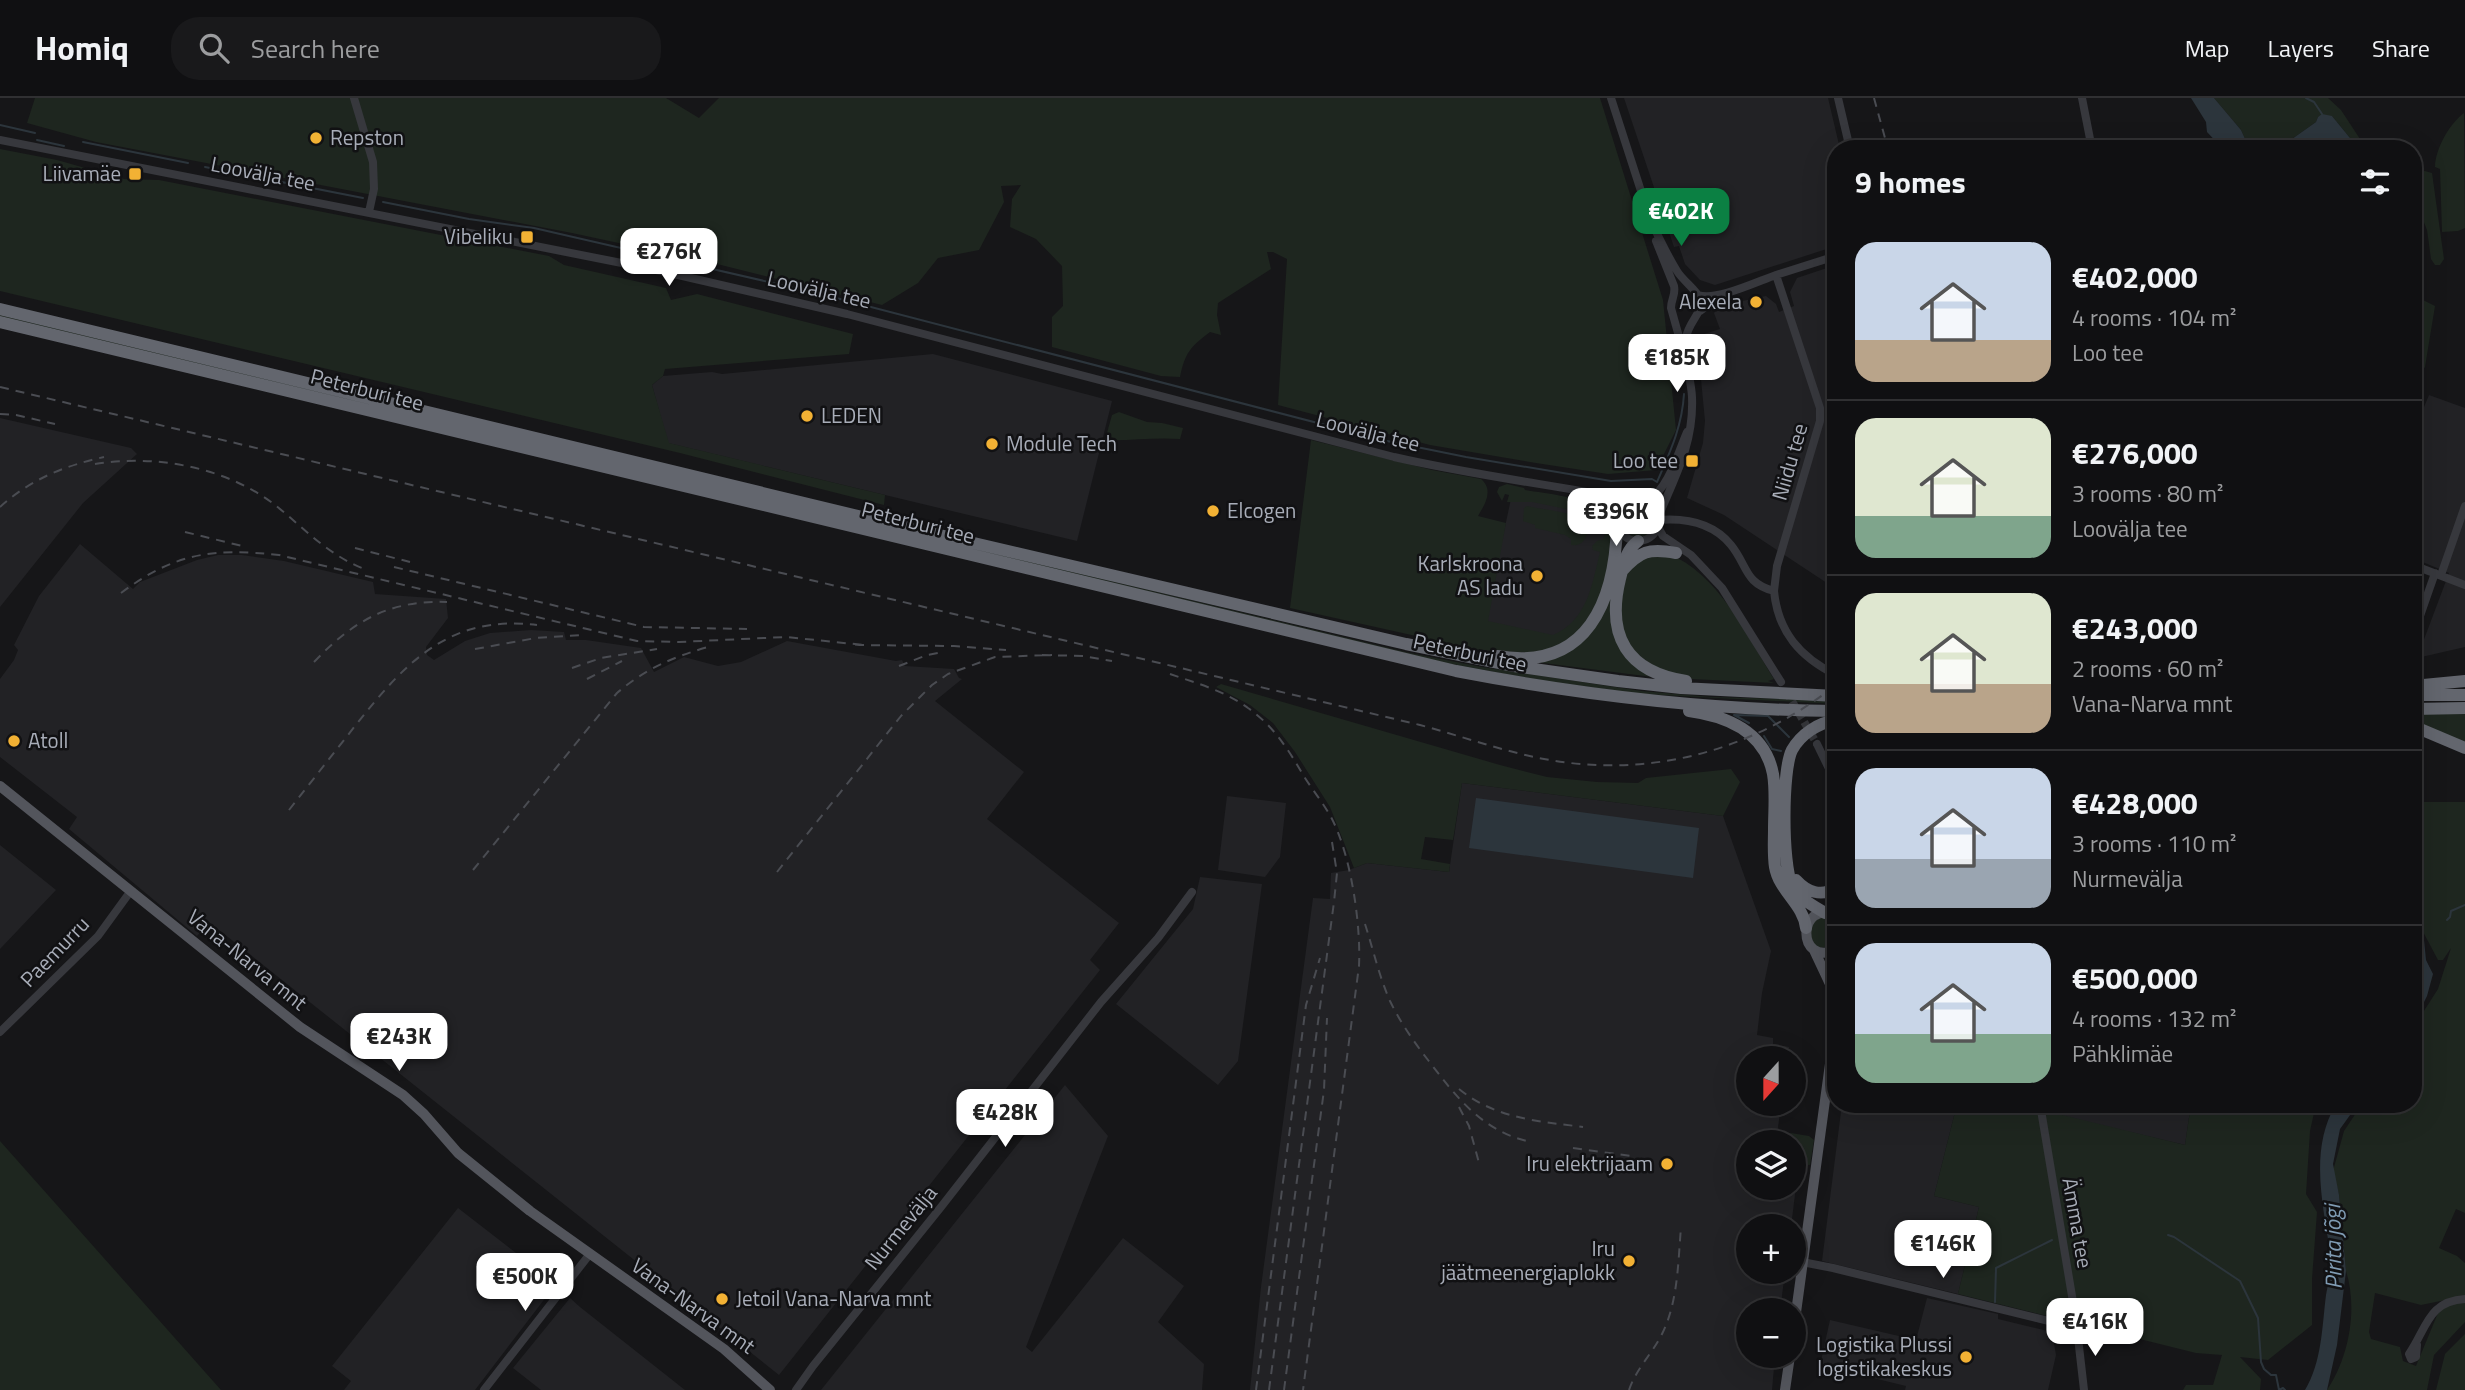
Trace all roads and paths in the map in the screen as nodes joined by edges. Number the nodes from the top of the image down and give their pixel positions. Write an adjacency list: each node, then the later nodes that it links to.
1 (354, 98): 8 (street)
2 (1611, 98): 9 (street)
3 (1838, 98): 6 (street)
4 (2082, 98): 7 (street)
5 (0, 140): 8 (street, Loovälja tee)
6 (1848, 140)
7 (2090, 140)
8 (369, 212): 22 (street, Loovälja tee)
9 (1650, 219): 12 (street); 14 (street)
10 (1827, 259): 11 (street)
11 (1776, 275): 13 (street); 35 (street, Niidu tee)
12 (1695, 293): 13 (street); 14 (street); 17 (street)
13 (1724, 293): 17 (street)
14 (1676, 294): 16 (street)
15 (0, 309): 37 (highway, Peterburi tee)
16 (1672, 311): 18 (street); 20 (street)
17 (1700, 311): 18 (street)
18 (1692, 319): 20 (street)
19 (0, 322): 46 (highway, Peterburi tee)
20 (1687, 364): 21 (street)
21 (1691, 423): 24 (street); 27 (street)
22 (1582, 491): 23 (street, Loovälja tee); 26 (street, Loovälja tee)
23 (1632, 500): 24 (street); 26 (street)
24 (1648, 501): 27 (street)
25 (2465, 506): 33 (street)
26 (1618, 519): 28 (street); 37 (highway)
27 (1659, 521): 28 (street); 30 (street); 35 (street)
28 (1642, 541): 29 (street); 32 (highway)
29 (1676, 552): 30 (street); 32 (highway)
30 (1700, 565): 40 (street)
31 (2422, 568): 33 (street)
32 (1622, 571): 42 (highway)
33 (2438, 574): 34 (street); 36 (street)
34 (2465, 584)
35 (1774, 591): 38 (street)
36 (2422, 614)
37 (1406, 644): 42 (highway, Peterburi tee)
38 (1827, 670)
39 (2465, 681): 41 (highway)
40 (1781, 682)
41 (2422, 685)
42 (1751, 692): 45 (highway, Peterburi tee)
43 (2422, 695): 44 (highway)
44 (2465, 695)
45 (1827, 696)
46 (1621, 697): 49 (highway, Peterburi tee); 62 (highway)
47 (2465, 708): 48 (highway)
48 (2422, 709)
49 (1827, 710)
50 (1827, 723): 56 (highway)
51 (2422, 730): 53 (highway)
52 (1816, 744): 54 (street)
53 (2465, 748)
54 (1827, 765)
55 (0, 786): 57 (main road, Vana-Narva mnt)
56 (1786, 865): 59 (highway); 60 (highway)
57 (130, 892): 66 (street, Paemurru); 70 (main road, Vana-Narva mnt)
58 (1192, 892): 78 (street, Nurmevälja)
59 (1827, 892)
60 (1827, 911)
61 (1827, 914): 62 (main road)
62 (1806, 928): 63 (main road)
63 (1814, 950): 64 (main road); 65 (main road)
64 (1827, 952)
65 (1827, 978)
66 (0, 1032)
67 (1827, 1081): 69 (main road)
68 (2041, 1113): 73 (street, Ämma tee)
69 (1806, 1233)
70 (589, 1255): 76 (street); 77 (main road, Vana-Narva mnt)
71 (1806, 1263): 73 (street)
72 (2465, 1299): 74 (street)
73 (2077, 1328): 80 (street, Ämma tee)
74 (2417, 1345)
75 (1788, 1368): 79 (main road)
76 (484, 1390)
77 (770, 1390)
78 (796, 1390)
79 (1785, 1390)
80 (2084, 1390)

